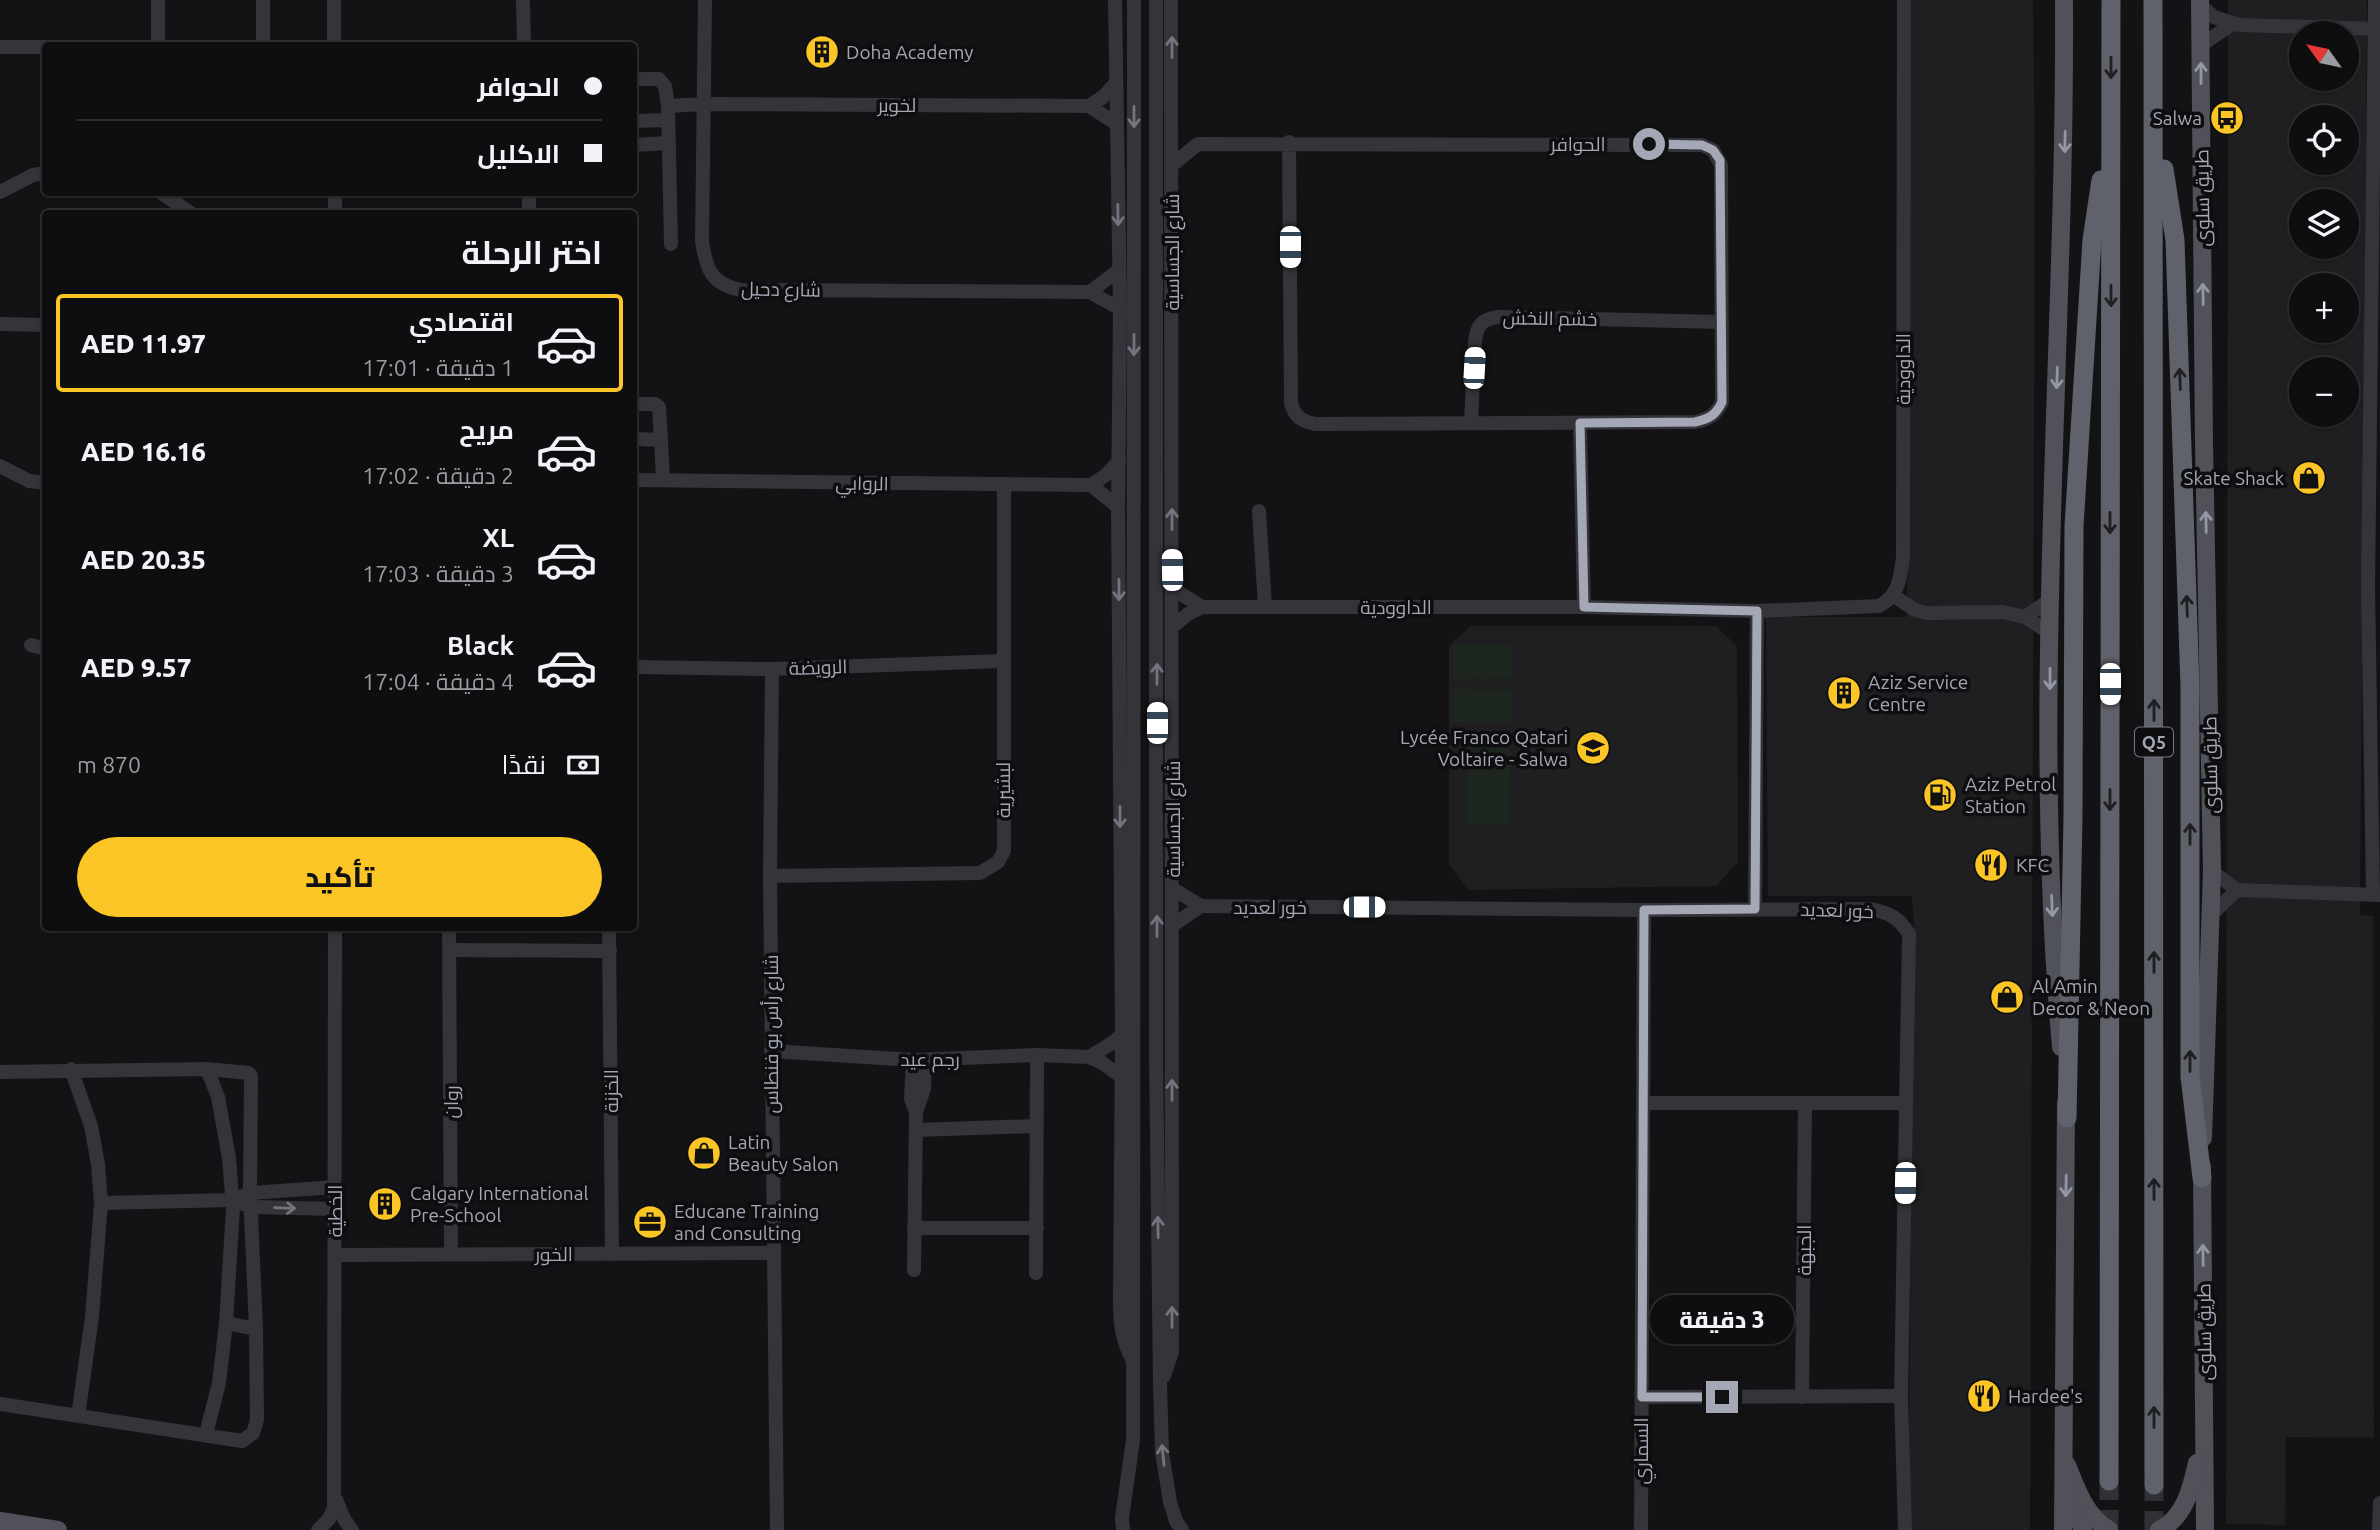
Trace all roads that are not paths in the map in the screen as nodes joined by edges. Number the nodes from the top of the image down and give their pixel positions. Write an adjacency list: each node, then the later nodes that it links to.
1 (158, 0): 18 (street)
2 (263, 0): 19 (street)
3 (334, 0): 20 (street)
4 (523, 0): 21 (street)
5 (705, 0): 29 (street, شارع دحيل)
6 (1115, 0): 27 (street, شارع الجساسية)
7 (1135, 0): 45 (street, شارع الجساسية, one-way to 45)
8 (1156, 0): 25 (street, شارع الجساسية)
9 (1171, 0): 28 (street, شارع الجساسية, one-way to 9)
10 (1904, 0): 78 (street, الداوودية)
11 (2064, 0): 79 (main road, one-way to 79)
12 (2111, 0): 31 (highway, Q5, one-way to 31)
13 (2153, 0): 32 (highway, Q5)
14 (2375, 0): 17 (street)
15 (2200, 3): 16 (street); 22 (main road, طريق سلوى)
16 (2232, 24): 17 (street); 22 (street)
17 (2377, 29): 96 (street)
18 (158, 42)
19 (263, 42)
20 (334, 42)
21 (524, 42)
22 (2200, 46): 92 (main road, طريق سلوى, one-way to 22)
23 (0, 47): 24 (street)
24 (42, 47)
25 (1155, 73): 28 (street); 49 (street, شارع الجساسية)
26 (637, 79): 33 (street)
27 (1115, 83): 30 (street); 35 (street, شارع الجساسية)
28 (1172, 83): 36 (street, شارع الجساسية)
29 (705, 104): 30 (street, لخوير); 33 (street, لخوير); 52 (street, شارع دحيل)
30 (1089, 106): 35 (street)
31 (2111, 106): 123 (highway); 154 (highway, Q5, one-way to 154)
32 (2154, 111): 126 (highway, one-way to 32); 155 (highway, Q5, one-way to 32)
33 (668, 113): 34 (street, لخوير); 38 (street)
34 (637, 120)
35 (1117, 124): 42 (street, شارع الجساسية)
36 (1172, 125): 39 (street); 41 (street, شارع الجساسية)
37 (1289, 142): 39 (street, الحوافر); 54 (street, الحوافر); 59 (street, الحوافر)
38 (668, 143): 40 (street); 50 (street)
39 (1198, 144): 41 (street)
40 (637, 145)
41 (1172, 165): 46 (street, شارع الجساسية)
42 (1118, 169): 45 (street); 51 (street, شارع الجساسية, one-way to 51)
43 (42, 174): 44 (street)
44 (0, 192)
45 (1134, 195): 58 (street, شارع الجساسية, one-way to 58)
46 (1172, 195): 49 (street); 75 (street, شارع الجساسية, one-way to 46)
47 (166, 196): 48 (street)
48 (186, 210)
49 (1156, 211): 74 (street, شارع الجساسية)
50 (671, 244)
51 (1119, 270): 52 (street); 53 (street, شارع الجساسية)
52 (1090, 292): 53 (street, شارع دحيل)
53 (1120, 309): 63 (street, شارع الجساسية)
54 (1722, 322): 59 (street, خشم النخش); 60 (street, الحوافر)
55 (0, 324): 56 (street)
56 (42, 324)
57 (637, 404): 62 (street)
58 (1134, 417): 63 (street); 76 (street, شارع الجساسية)
59 (1471, 422): 60 (street, الحوافر)
60 (1580, 423): 82 (street)
61 (637, 439): 62 (street)
62 (661, 440): 67 (street)
63 (1119, 441): 64 (street, شارع الجساسية)
64 (1119, 461): 70 (street); 71 (street, شارع الجساسية)
65 (0, 466): 68 (street)
66 (637, 480): 67 (street, الروابي)
67 (663, 480): 69 (street, الروابي)
68 (42, 483)
69 (1004, 484): 70 (street, الروابي); 87 (street, لبشيرية)
70 (1091, 485): 71 (street)
71 (1118, 507): 73 (street, شارع الجساسية)
72 (1259, 511): 80 (street)
73 (1119, 532): 76 (street); 110 (street, شارع الجساسية, one-way to 110)
74 (1157, 538): 75 (street); 90 (street, شارع الجساسية, one-way to 74)
75 (1172, 551): 77 (street, شارع الجساسية)
76 (1134, 552): 109 (street, شارع الجساسية)
77 (1173, 589): 81 (street); 85 (street, شارع الجساسية)
78 (1894, 596): 83 (street, الداوودية); 84 (street)
79 (2051, 599): 84 (street); 86 (main road)
80 (1265, 606): 81 (street, الداوودية); 82 (street, الداوودية)
81 (1202, 607): 85 (street)
82 (1584, 607): 83 (street, الداوودية)
83 (1757, 611): 98 (street)
84 (2025, 617): 86 (street)
85 (1172, 627): 91 (street, شارع الجساسية)
86 (2050, 633): 123 (main road, one-way to 123)
87 (1003, 661): 89 (street, الرويضة); 93 (street, لبشيرية)
88 (637, 667): 89 (street, الرويضة)
89 (772, 669): 93 (street, شارع رأس بو فنطاس)
90 (1158, 829): 91 (street); 108 (street, شارع الجساسية, one-way to 90)
91 (1172, 845): 94 (street, شارع الجساسية)
92 (2212, 871): 95 (street); 100 (main road, طريق سلوى)
93 (770, 876): 112 (street, شارع رأس بو فنطاس)
94 (1173, 889): 97 (street); 101 (street, شارع الجساسية)
95 (2237, 890): 96 (street); 100 (street)
96 (2376, 894)
97 (1200, 906): 99 (street, خور لعديد); 101 (street)
98 (1755, 909): 99 (street, خور لعديد); 121 (street, خور لعديد)
99 (1644, 910): 120 (street, السماري)
100 (2211, 915): 126 (main road, طريق سلوى)
101 (1173, 925): 107 (street, شارع الجساسية)
102 (335, 931): 127 (street, الخطية)
103 (449, 931): 105 (street, روان)
104 (609, 931): 106 (street, الخزنة)
105 (450, 950): 106 (street); 135 (street, روان)
106 (610, 951): 136 (street, الخزنة)
107 (1172, 959): 108 (street); 144 (street, شارع الجساسية, one-way to 107)
108 (1157, 977): 144 (street, شارع الجساسية, one-way to 108)
109 (1134, 982): 110 (street); 142 (street, شارع الجساسية)
110 (1122, 1009): 111 (street, شارع الجساسية)
111 (1122, 1034): 114 (street); 119 (street, شارع الجساسية)
112 (771, 1051): 115 (street, رجم عيد); 134 (street, شارع رأس بو فنطاس)
113 (1037, 1055): 114 (street, رجم عيد); 115 (street, رجم عيد); 124 (street)
114 (1089, 1057): 119 (street, رجم عيد)
115 (919, 1060): 125 (street)
116 (71, 1069): 117 (street); 118 (street); 130 (street)
117 (207, 1069): 128 (street); 129 (street)
118 (0, 1072)
119 (1122, 1077): 142 (street, شارع الجساسية)
120 (1643, 1103): 122 (street); 147 (street, السماري)
121 (1906, 1103): 122 (street); 146 (street, خور لعديد)
122 (1805, 1104): 145 (street, الجبهة)
123 (2067, 1118): 152 (main road, one-way to 152)
124 (1035, 1126): 125 (street); 132 (street)
125 (916, 1130): 133 (street)
126 (2202, 1178): 143 (main road, طريق سلوى, one-way to 126)
127 (335, 1187): 129 (street); 131 (street, الخطية)
128 (232, 1200): 129 (street); 130 (street); 140 (street)
129 (251, 1200): 131 (street, one-way to 131); 141 (street)
130 (101, 1203): 149 (street)
131 (335, 1209): 137 (street, الخطية)
132 (1037, 1227): 133 (street); 139 (street)
133 (914, 1228): 138 (street)
134 (773, 1253): 136 (street, الخور); 162 (street, شارع رأس بو فنطاس)
135 (451, 1254): 136 (street, الخور); 137 (street, الخور)
136 (612, 1254)
137 (335, 1255): 156 (street, الخطية)
138 (914, 1270)
139 (1036, 1273)
140 (226, 1323): 141 (street); 151 (street)
141 (256, 1329): 151 (street)
142 (1134, 1362): 160 (street, شارع الجساسية)
143 (2204, 1372): 150 (main road, طريق سلوى); 175 (main road)
144 (1160, 1383): 161 (street, شارع الجساسية, one-way to 144)
145 (1802, 1396): 146 (street); 147 (street)
146 (1901, 1396): 167 (street, خور لعديد)
147 (1642, 1397): 166 (street, السماري)
148 (0, 1404): 149 (street)
149 (78, 1416): 151 (street)
150 (2205, 1422): 157 (main road, طريق سلوى); 172 (main road)
151 (206, 1434)
152 (2063, 1455): 153 (main road); 171 (main road)
153 (2063, 1480): 168 (main road); 169 (main road); 170 (main road)
154 (2109, 1481)
155 (2154, 1485)
156 (334, 1494): 164 (street, الخطية); 165 (street, الخطية)
157 (2204, 1495): 173 (main road); 174 (main road, طريق سلوى)
158 (2380, 1503): 176 (street)
159 (0, 1521): 163 (main road)
160 (1120, 1526)
161 (1176, 1527)
162 (776, 1528)
163 (58, 1530)
164 (318, 1530)
165 (352, 1530)
166 (1641, 1530)
167 (1905, 1530)
168 (2051, 1530)
169 (2063, 1530)
170 (2083, 1530)
171 (2109, 1530)
172 (2159, 1530)
173 (2194, 1530)
174 (2205, 1530)
175 (2217, 1530)
176 (2379, 1530)

